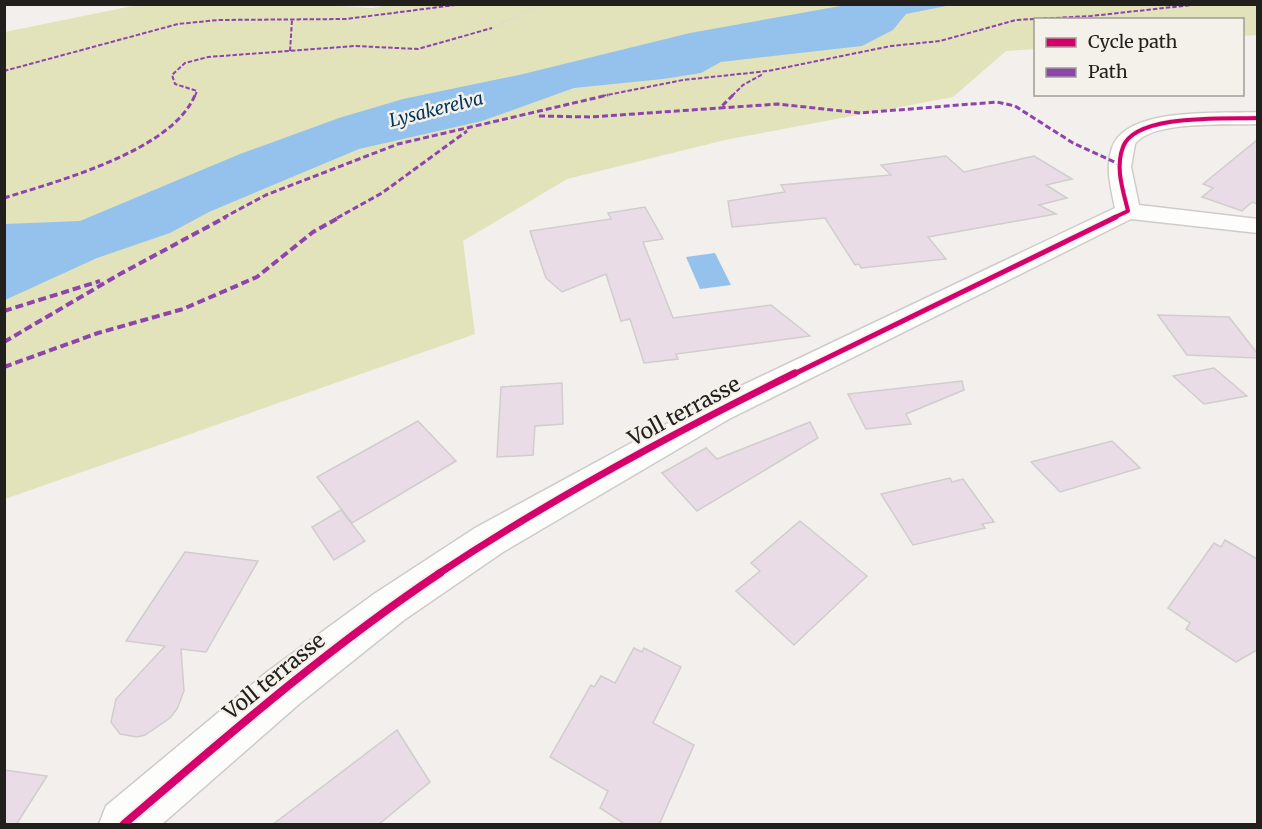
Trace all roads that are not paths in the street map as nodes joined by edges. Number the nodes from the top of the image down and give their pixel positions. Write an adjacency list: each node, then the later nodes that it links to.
1 (1257, 118): 2 (street)
2 (1128, 212): 3 (street); 4 (street, Voll terrasse)
3 (1257, 226)
4 (124, 825)

